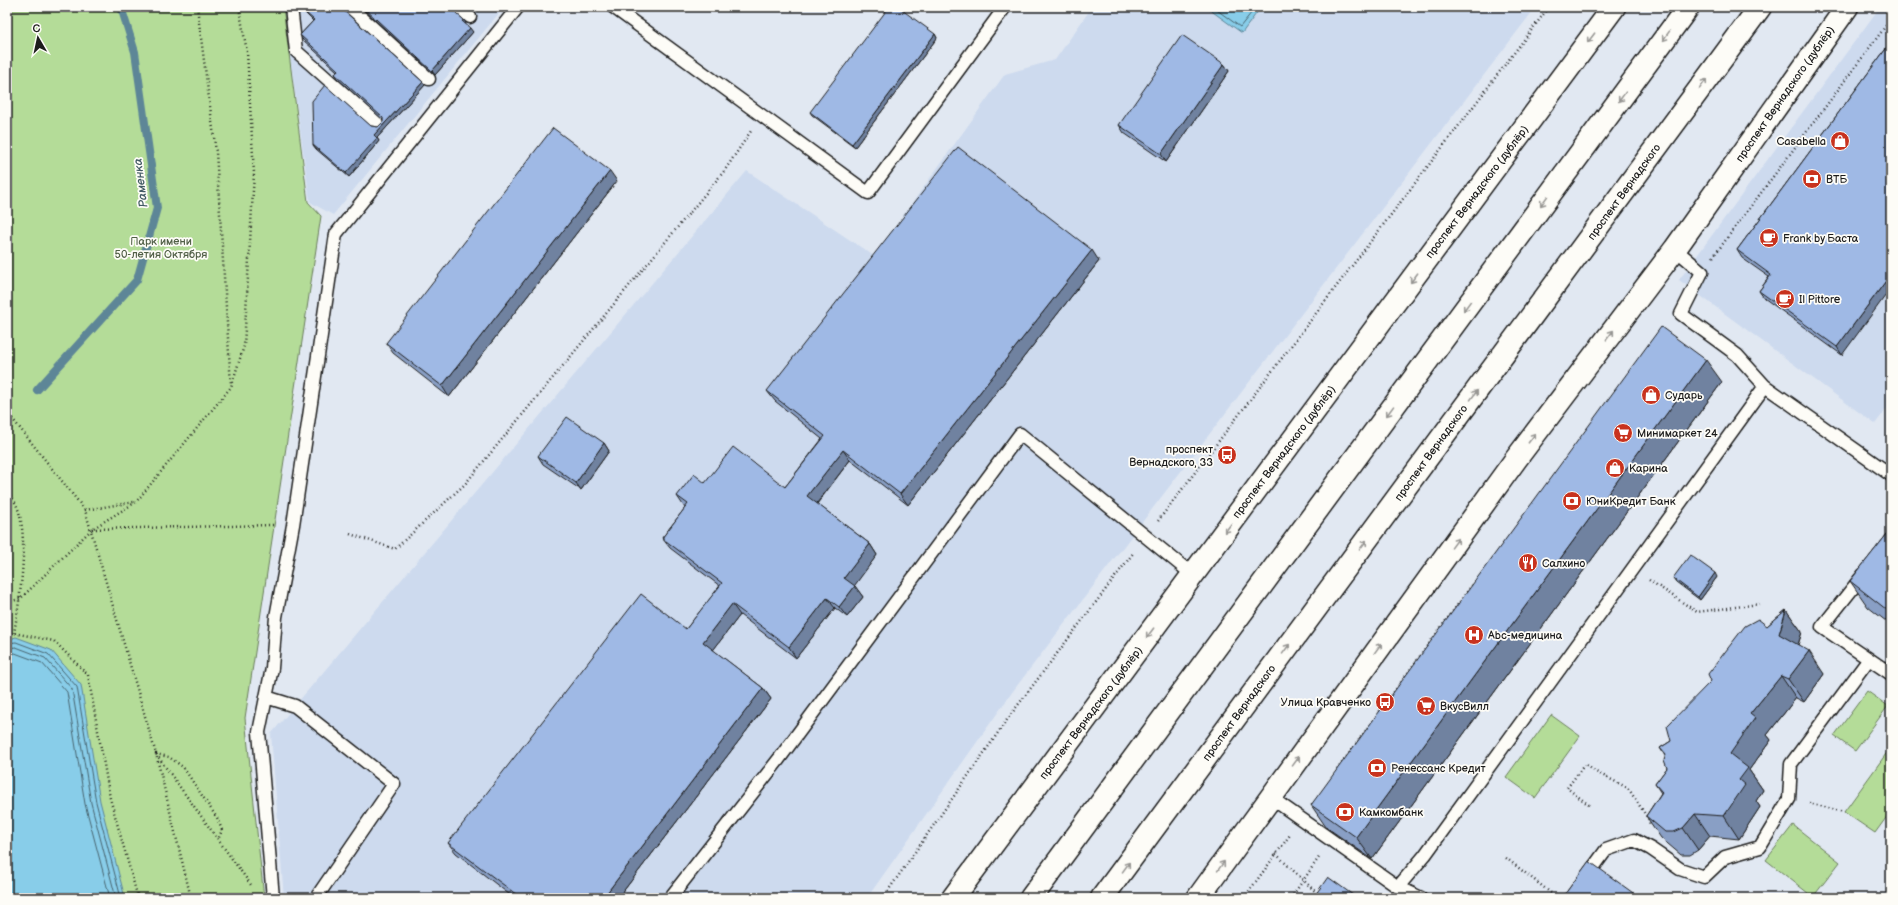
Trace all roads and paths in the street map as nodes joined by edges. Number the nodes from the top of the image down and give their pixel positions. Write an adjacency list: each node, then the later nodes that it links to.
1 (197, 7): 22 (path)
2 (239, 7): 22 (path)
3 (291, 7): 18 (lane)
4 (350, 7): 16 (lane)
5 (458, 7): 14 (lane)
6 (518, 7): 28 (lane)
7 (613, 7): 17 (lane)
8 (1005, 7): 17 (lane)
9 (1549, 7): 31 (path)
10 (1614, 7): 34 (street, проспект Вернадского (дублёр), one-way to 34)
11 (1688, 7): 67 (street, one-way to 67)
12 (1760, 7): 68 (street, проспект Вернадского, one-way to 12)
13 (1847, 7): 19 (street, проспект Вернадского (дублёр))
14 (470, 17)
15 (1891, 19): 20 (path)
16 (429, 79)
17 (761, 116): 30 (path)
18 (378, 124)
19 (1675, 249): 20 (lane); 46 (street, проспект Вернадского (дублёр), one-way to 19)
20 (1702, 272): 21 (lane)
21 (1765, 386): 24 (lane); 33 (lane)
22 (231, 387): 26 (path)
23 (7, 412): 27 (path)
24 (1891, 476)
25 (7, 493): 36 (path)
26 (136, 502): 27 (path); 29 (path)
27 (85, 510): 29 (path)
28 (292, 525): 29 (path); 43 (lane)
29 (92, 529): 36 (path); 44 (path)
30 (350, 534)
31 (1146, 536): 34 (lane); 64 (lane); 65 (path)
32 (1871, 565): 41 (lane)
33 (1633, 569): 38 (path); 58 (lane)
34 (1193, 575): 66 (street, проспект Вернадского (дублёр), one-way to 66)
35 (1474, 583): 45 (path)
36 (20, 599): 37 (path); 39 (path)
37 (7, 602)
38 (1758, 604)
39 (14, 633): 40 (path); 60 (path)
40 (7, 634)
41 (1869, 659): 42 (lane); 47 (lane)
42 (1891, 674)
43 (266, 697): 62 (lane); 63 (lane)
44 (156, 754): 52 (path); 52 (path); 61 (path)
45 (1332, 776)
46 (1270, 798): 50 (lane); 69 (street, проспект Вернадского (дублёр), one-way to 46)
47 (1789, 799): 49 (path); 74 (lane)
48 (1589, 805): 51 (path)
49 (1844, 812)
50 (1301, 820): 53 (lane); 54 (path)
51 (1649, 820)
52 (218, 840): 57 (path)
53 (1332, 841): 56 (path); 58 (lane)
54 (1276, 854): 56 (path); 70 (path)
55 (1506, 858): 59 (path)
56 (1303, 880): 71 (path); 72 (path)
57 (252, 886)
58 (1398, 887): 73 (lane)
59 (1552, 894)
60 (138, 898)
61 (191, 898)
62 (273, 898)
63 (316, 898)
64 (670, 898)
65 (883, 898)
66 (953, 898)
67 (1031, 898)
68 (1102, 898)
69 (1198, 898)
70 (1244, 898)
71 (1291, 898)
72 (1322, 898)
73 (1420, 898)
74 (1571, 898)

